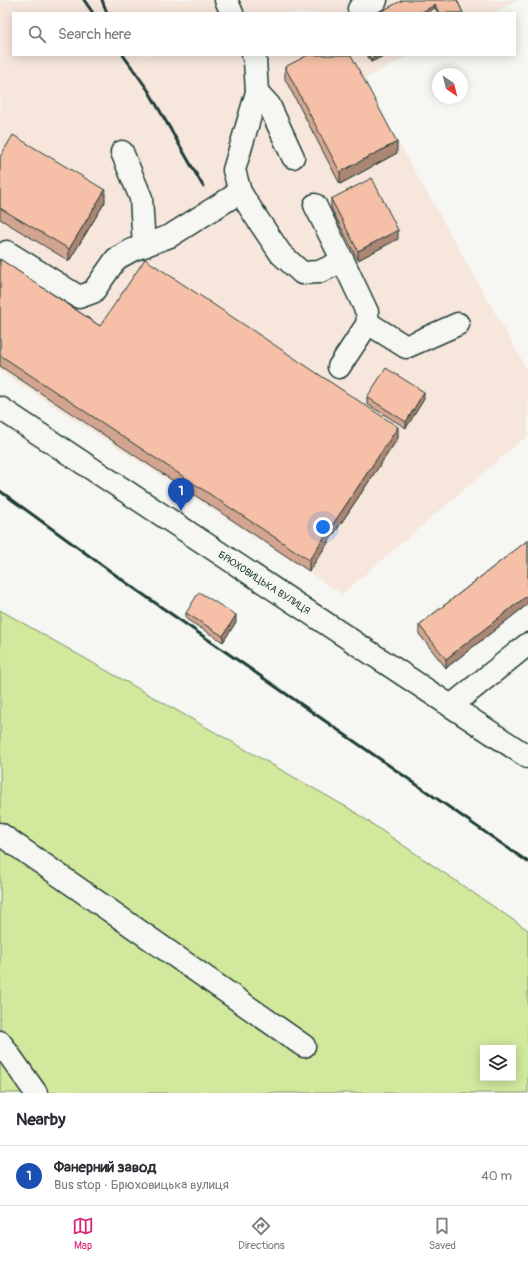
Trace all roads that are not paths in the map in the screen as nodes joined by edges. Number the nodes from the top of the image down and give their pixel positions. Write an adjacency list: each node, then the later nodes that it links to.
1 (226, 0): 2 (main road)
2 (232, 12)
3 (257, 57): 4 (main road)
4 (257, 92): 6 (main road); 7 (main road)
5 (122, 152): 9 (main road)
6 (293, 157)
7 (240, 192): 9 (main road); 11 (main road)
8 (315, 205): 11 (main road)
9 (144, 246): 10 (main road)
10 (8, 252)
11 (343, 261): 12 (main road)
12 (368, 323): 13 (main road); 14 (main road)
13 (458, 324)
14 (339, 367)
15 (0, 408): 17 (main road, БРЮХОВИЦЬКА ВУЛИЦЯ)
16 (528, 644): 17 (main road)
17 (451, 706): 18 (main road, БРЮХОВИЦЬКА ВУЛИЦЯ)
18 (528, 757)
19 (0, 834): 21 (main road)
20 (0, 1042): 22 (main road)
21 (304, 1046)
22 (36, 1093)

